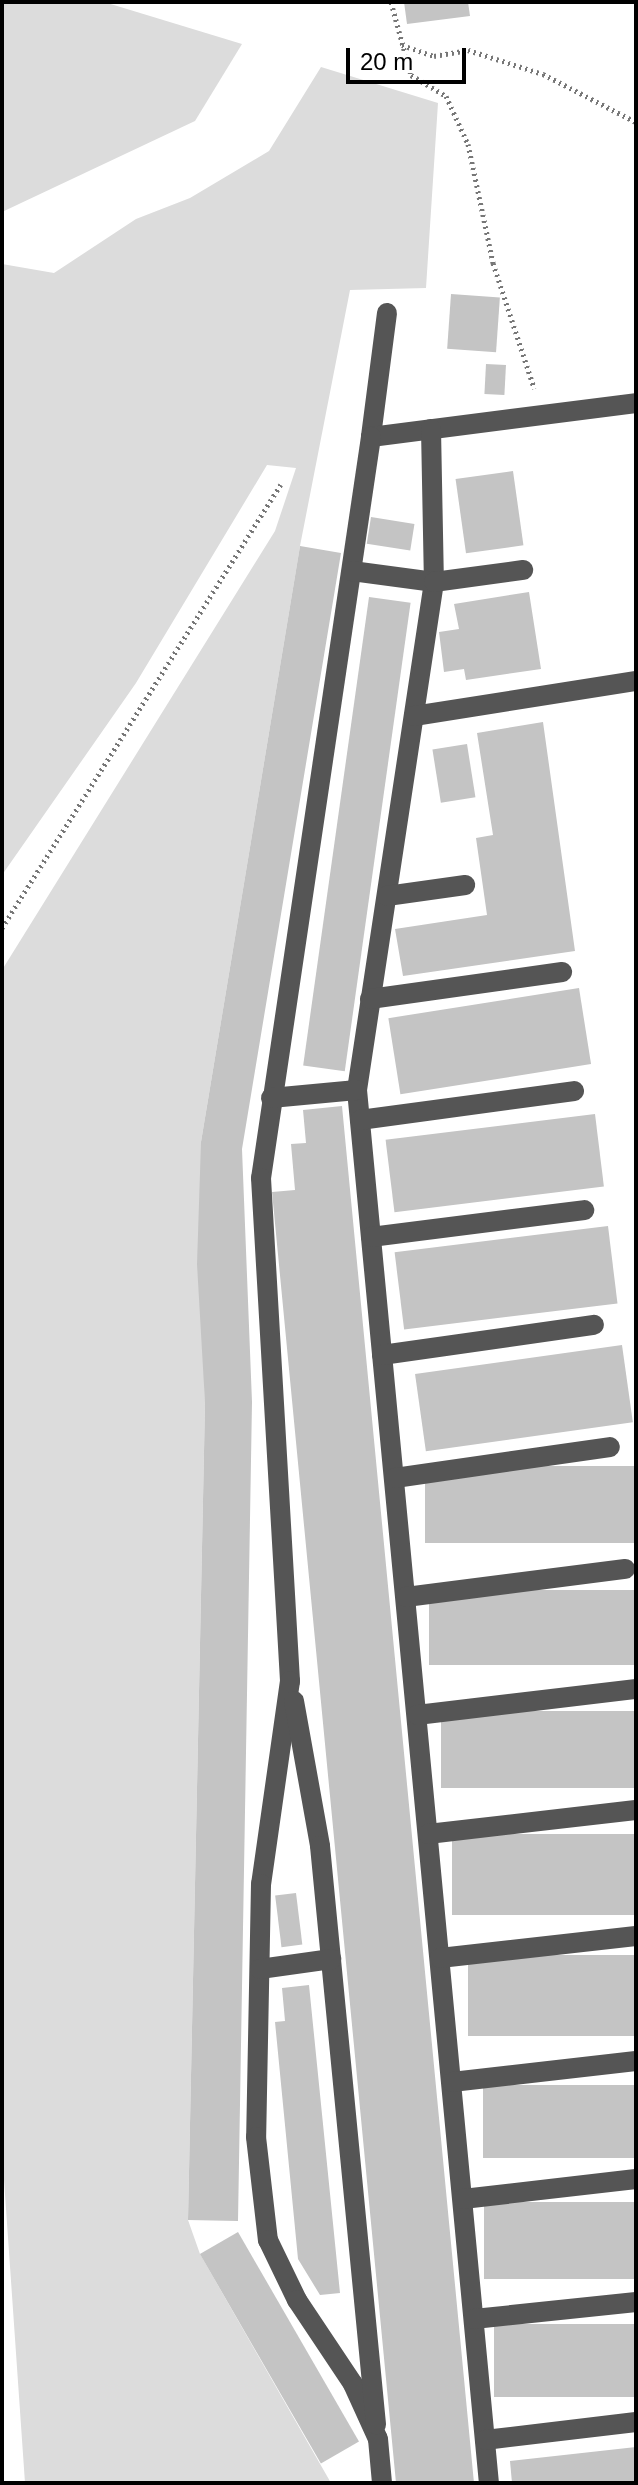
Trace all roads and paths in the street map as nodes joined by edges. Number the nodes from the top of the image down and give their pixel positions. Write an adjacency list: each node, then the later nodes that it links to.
1 (391, 2): 2 (path)
2 (402, 45): 3 (path); 6 (path)
3 (636, 122)
4 (387, 313): 8 (lane)
5 (636, 403): 6 (lane)
6 (542, 415): 7 (lane)
7 (431, 429): 8 (lane); 12 (lane)
8 (371, 437): 11 (lane)
9 (281, 484): 17 (path)
10 (523, 570): 12 (lane)
11 (352, 571): 12 (lane); 22 (lane)
12 (434, 582): 14 (lane)
13 (636, 681): 14 (lane)
14 (414, 716): 16 (lane)
15 (465, 885): 16 (lane)
16 (387, 896): 19 (lane)
17 (2, 928)
18 (562, 972): 19 (lane)
19 (370, 999): 20 (lane)
20 (357, 1090): 22 (lane); 23 (lane)
21 (574, 1091): 23 (lane)
22 (271, 1098): 32 (lane)
23 (360, 1120): 25 (lane)
24 (584, 1210): 25 (lane)
25 (371, 1237): 27 (lane)
26 (594, 1325): 27 (lane)
27 (382, 1355): 29 (lane)
28 (610, 1447): 29 (lane)
29 (395, 1478): 31 (lane)
30 (625, 1569): 31 (lane)
31 (406, 1597): 34 (lane)
32 (290, 1681): 39 (lane); 40 (lane)
33 (636, 1689): 34 (lane)
34 (417, 1715): 36 (lane)
35 (636, 1810): 36 (lane)
36 (428, 1834): 38 (lane)
37 (636, 1936): 38 (lane)
38 (440, 1958): 42 (lane)
39 (331, 1959): 40 (lane); 48 (lane)
40 (260, 1969): 48 (lane)
41 (636, 2061): 42 (lane)
42 (452, 2082): 44 (lane)
43 (636, 2179): 44 (lane)
44 (463, 2199): 46 (lane)
45 (636, 2302): 46 (lane)
46 (474, 2319): 49 (lane)
47 (636, 2422): 49 (lane)
48 (378, 2439): 50 (lane)
49 (485, 2440): 51 (lane)
50 (382, 2483)
51 (489, 2483)

